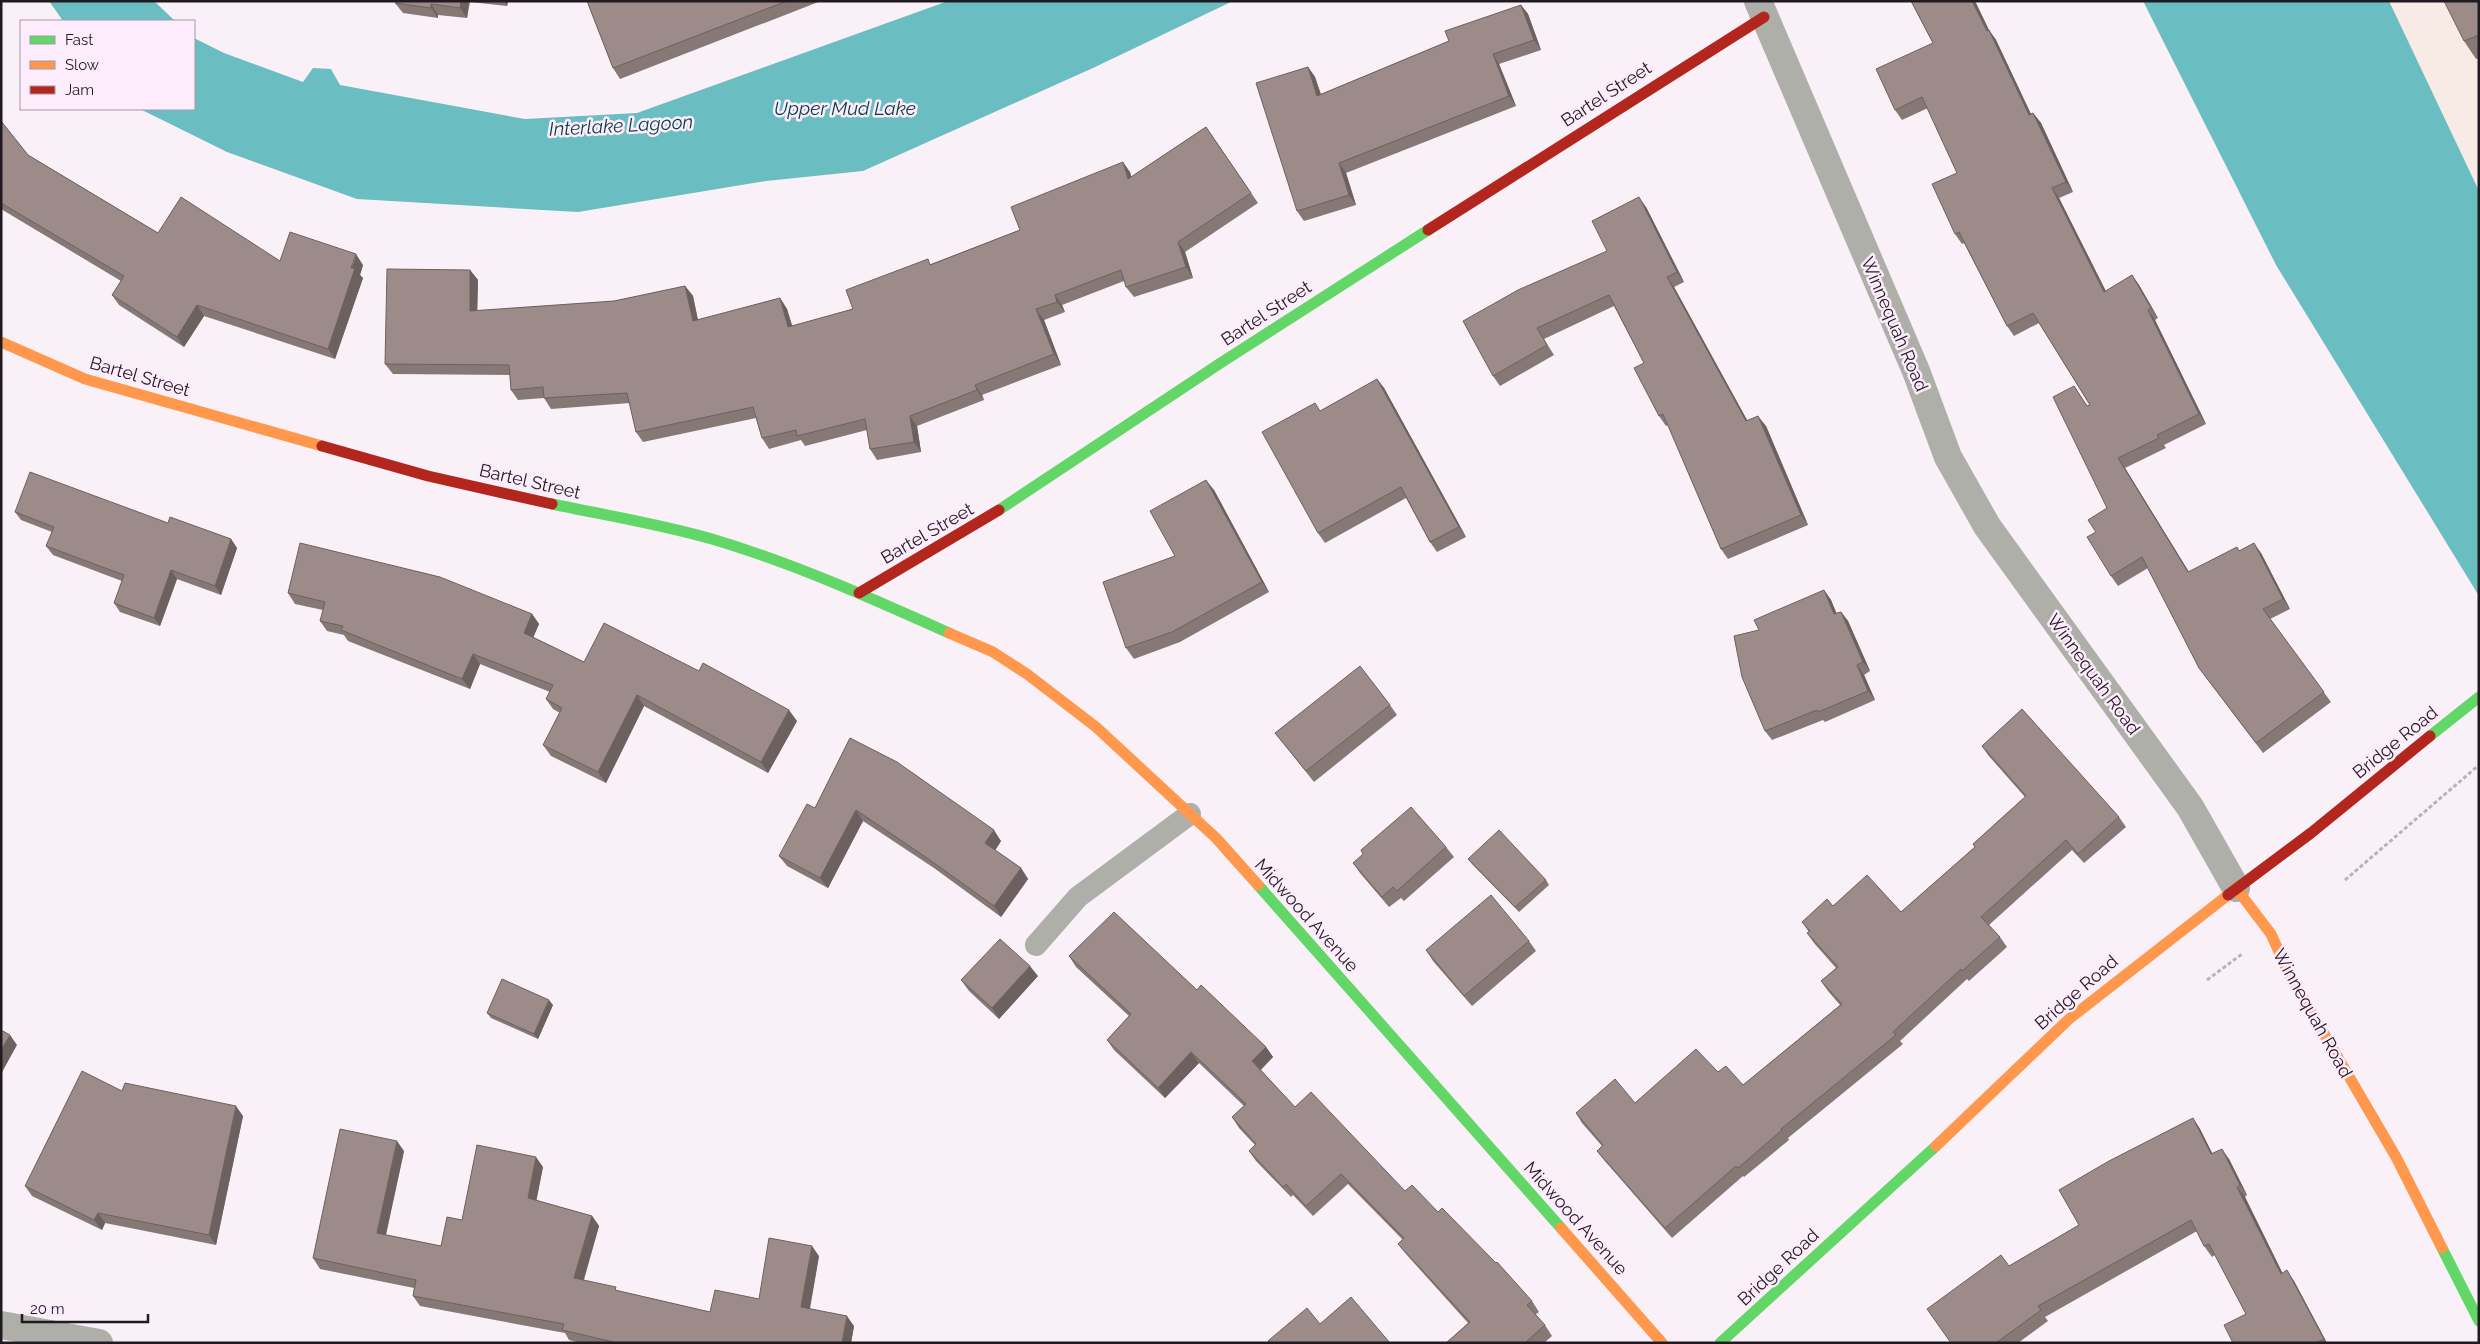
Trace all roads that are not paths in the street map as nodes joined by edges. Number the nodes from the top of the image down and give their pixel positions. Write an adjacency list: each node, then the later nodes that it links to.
1 (1761, 9): 3 (street, Bartel Street); 6 (street, Winnequah Road)
2 (1, 342): 3 (street, Bartel Street)
3 (859, 593): 5 (street, Midwood Avenue)
4 (2478, 697): 6 (street, Bridge Road)
5 (1190, 814): 7 (lane); 11 (street, Midwood Avenue)
6 (2236, 888): 8 (street, Winnequah Road); 12 (street, Bridge Road)
7 (1036, 945)
8 (2479, 1321)
9 (1, 1325): 10 (street)
10 (99, 1343)
11 (1662, 1343)
12 (1720, 1343)

